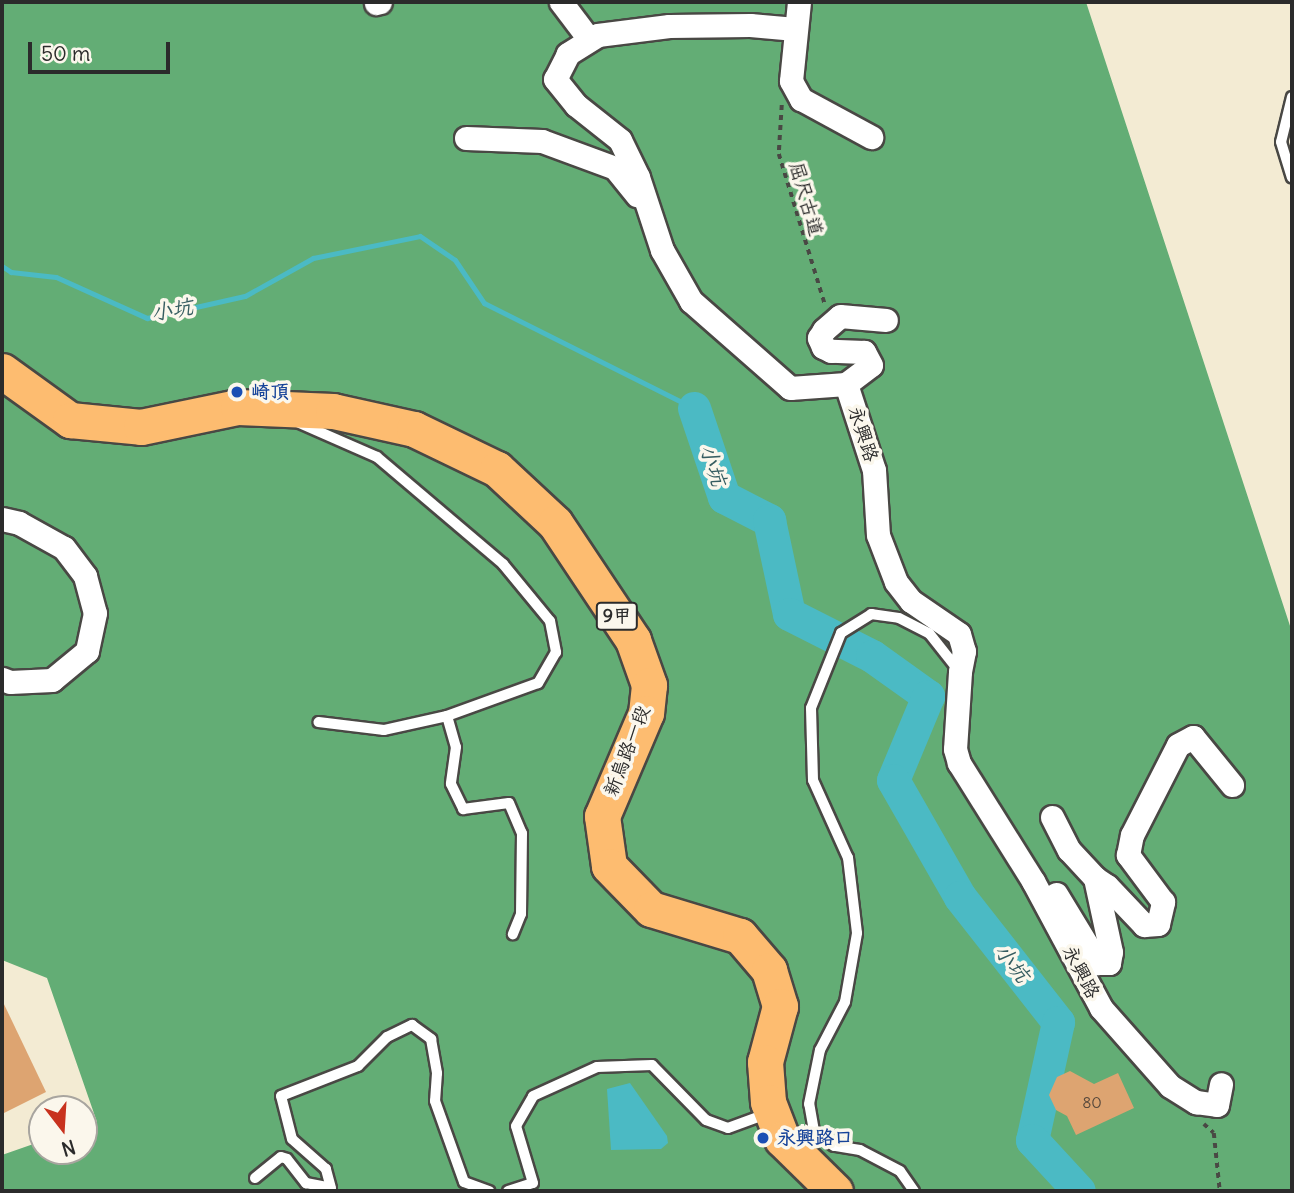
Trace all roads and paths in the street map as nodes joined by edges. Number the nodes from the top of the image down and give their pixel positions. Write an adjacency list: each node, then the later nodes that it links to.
1 (561, 2): 4 (street)
2 (799, 2): 3 (street)
3 (795, 29): 4 (street); 5 (street)
4 (589, 39): 10 (street, 永興路)
5 (792, 81): 7 (street); 12 (path, 屈尺古道)
6 (1292, 97): 9 (lane)
7 (871, 137)
8 (466, 138): 10 (street)
9 (1292, 177)
10 (646, 205): 14 (street, 永興路)
11 (886, 320): 12 (street)
12 (830, 324): 14 (street)
13 (2, 371): 15 (main road, 新烏路一段 / 9甲)
14 (846, 384): 17 (street, 永興路)
15 (278, 409): 19 (lane); 27 (main road, 新烏路一段 / 9甲)
16 (2, 519): 18 (street)
17 (960, 672): 24 (street, 永興路); 33 (lane)
18 (2, 679)
19 (447, 716): 20 (lane); 25 (lane)
20 (318, 722)
21 (1232, 785): 23 (street)
22 (1052, 817): 23 (street)
23 (1095, 877): 24 (street)
24 (1033, 881): 26 (street, 永興路)
25 (513, 934)
26 (1221, 1084)
27 (772, 1112): 31 (lane); 32 (main road, 新烏路一段 / 9甲)
28 (1195, 1117): 34 (path)
29 (255, 1178): 30 (lane)
30 (489, 1191)
31 (508, 1191)
32 (835, 1191)
33 (915, 1191)
34 (1220, 1191)

